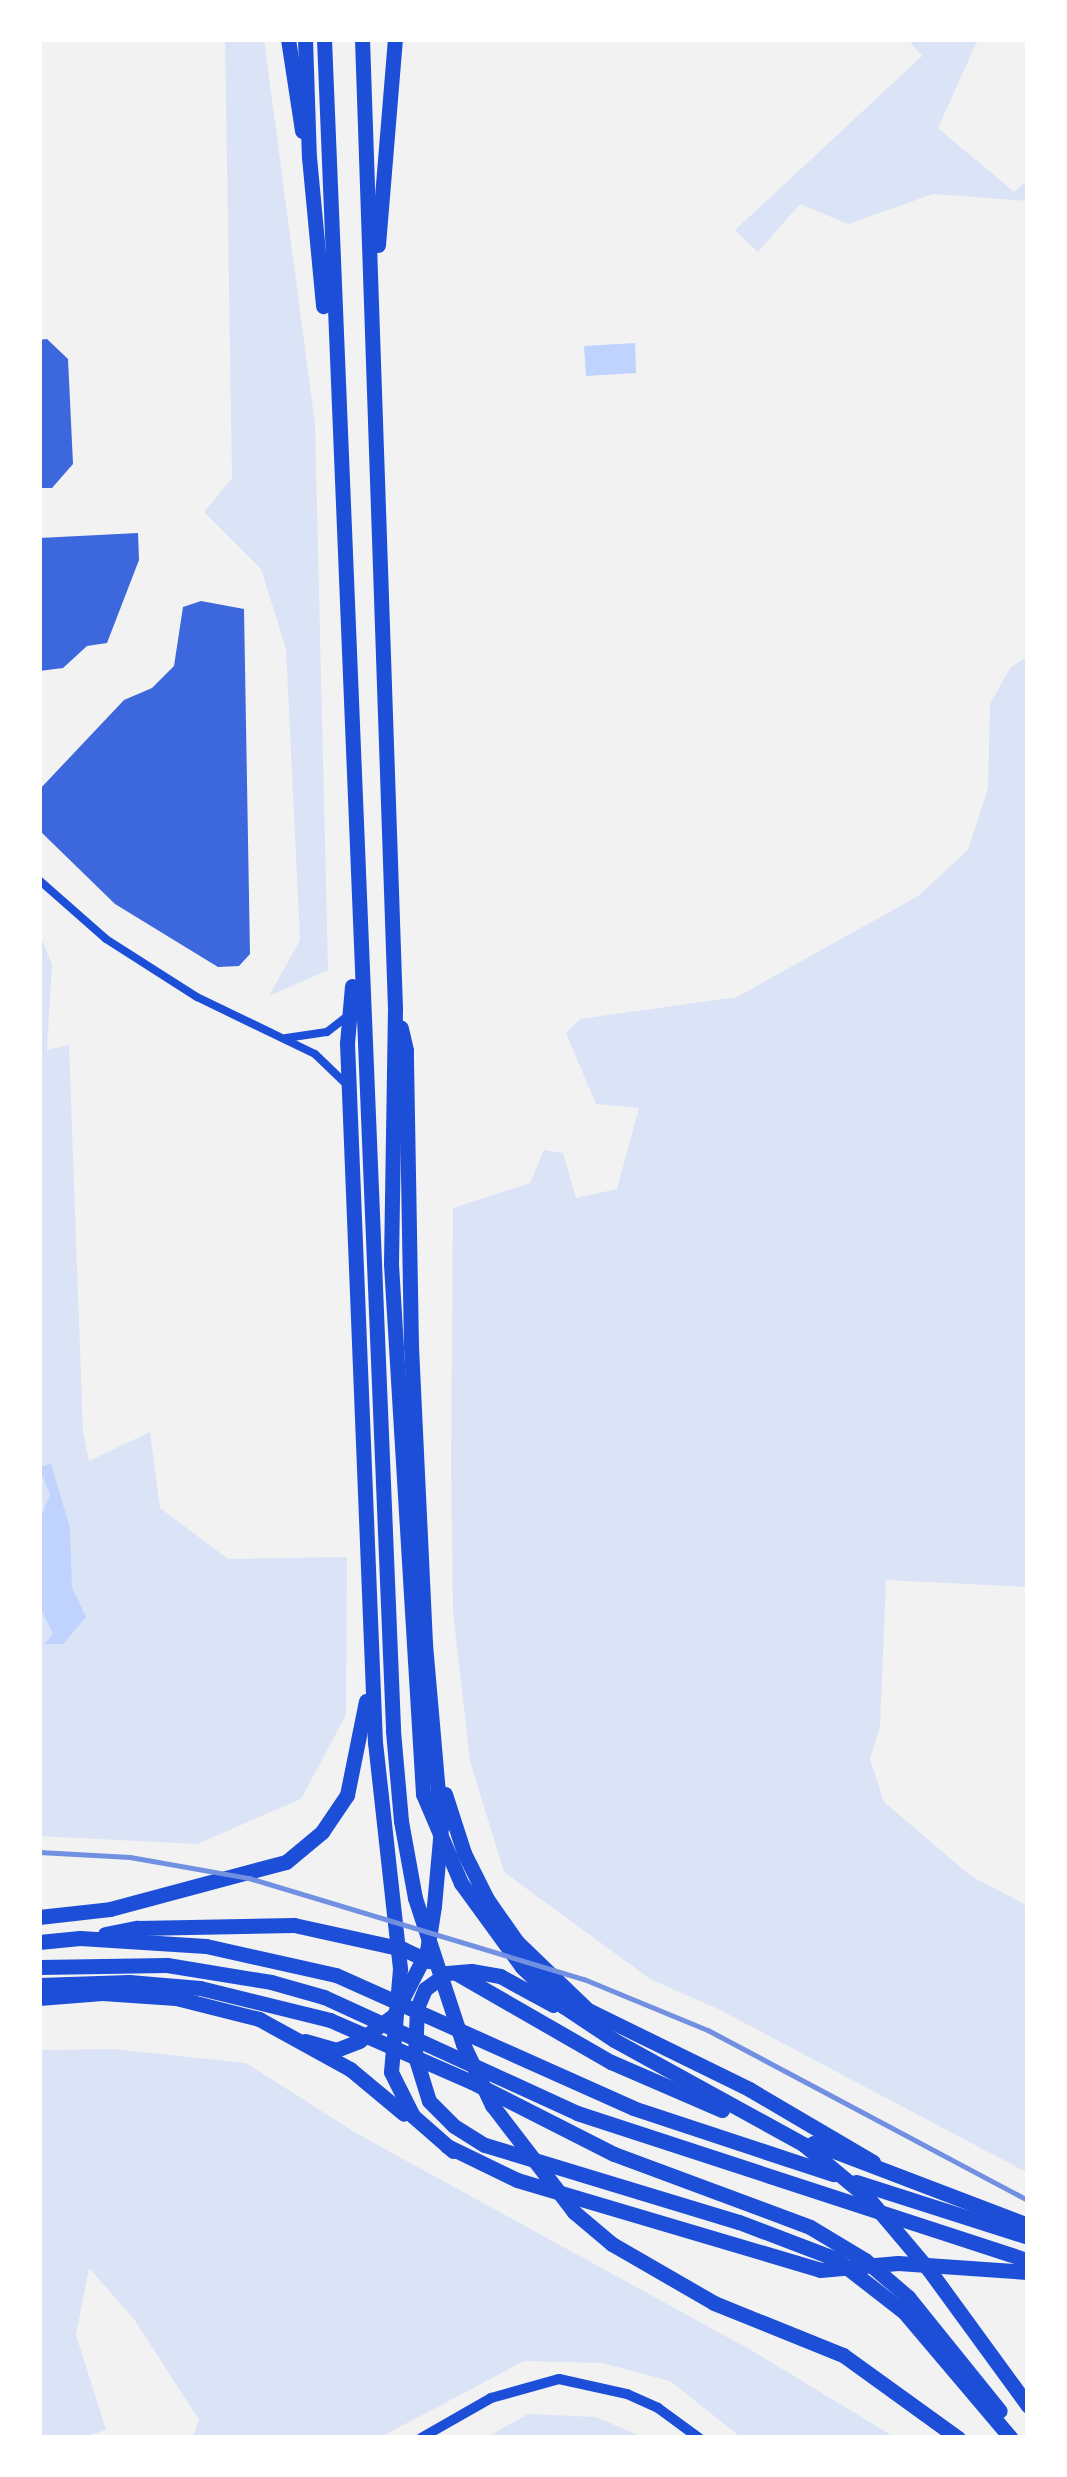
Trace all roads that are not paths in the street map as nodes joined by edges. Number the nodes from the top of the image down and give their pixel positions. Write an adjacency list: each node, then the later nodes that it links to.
1 (288, 39): 6 (highway)
2 (305, 39): 6 (highway)
3 (324, 39): 8 (highway)
4 (362, 39): 7 (highway)
5 (395, 39): 7 (highway)
6 (309, 157): 8 (highway)
7 (372, 314): 11 (highway)
8 (333, 344): 10 (highway)
9 (39, 880): 13 (street)
10 (358, 952): 12 (highway); 37 (highway)
11 (395, 1008): 16 (highway); 27 (highway)
12 (349, 1014): 13 (street); 14 (highway)
13 (285, 1039): 14 (street)
14 (350, 1090): 15 (highway)
15 (372, 1670): 17 (highway); 19 (highway)
16 (436, 1766): 18 (highway); 29 (highway)
17 (382, 1822): 18 (highway); 25 (highway)
18 (441, 1827): 25 (highway)
19 (39, 1917)
20 (80, 1938): 21 (highway); 27 (highway); 31 (highway)
21 (39, 1942)
22 (39, 1967): 32 (highway)
23 (39, 1985): 38 (highway)
24 (39, 1998): 26 (highway)
25 (394, 2015): 26 (highway); 28 (highway)
26 (305, 2042): 28 (highway)
27 (802, 2144): 34 (highway)
28 (453, 2150): 33 (highway)
29 (895, 2176): 30 (highway); 38 (highway)
30 (1028, 2225)
31 (1028, 2237)
32 (1028, 2260)
33 (1028, 2272)
34 (1028, 2406)
35 (421, 2438): 36 (street)
36 (699, 2438)
37 (958, 2438)
38 (1015, 2438)

